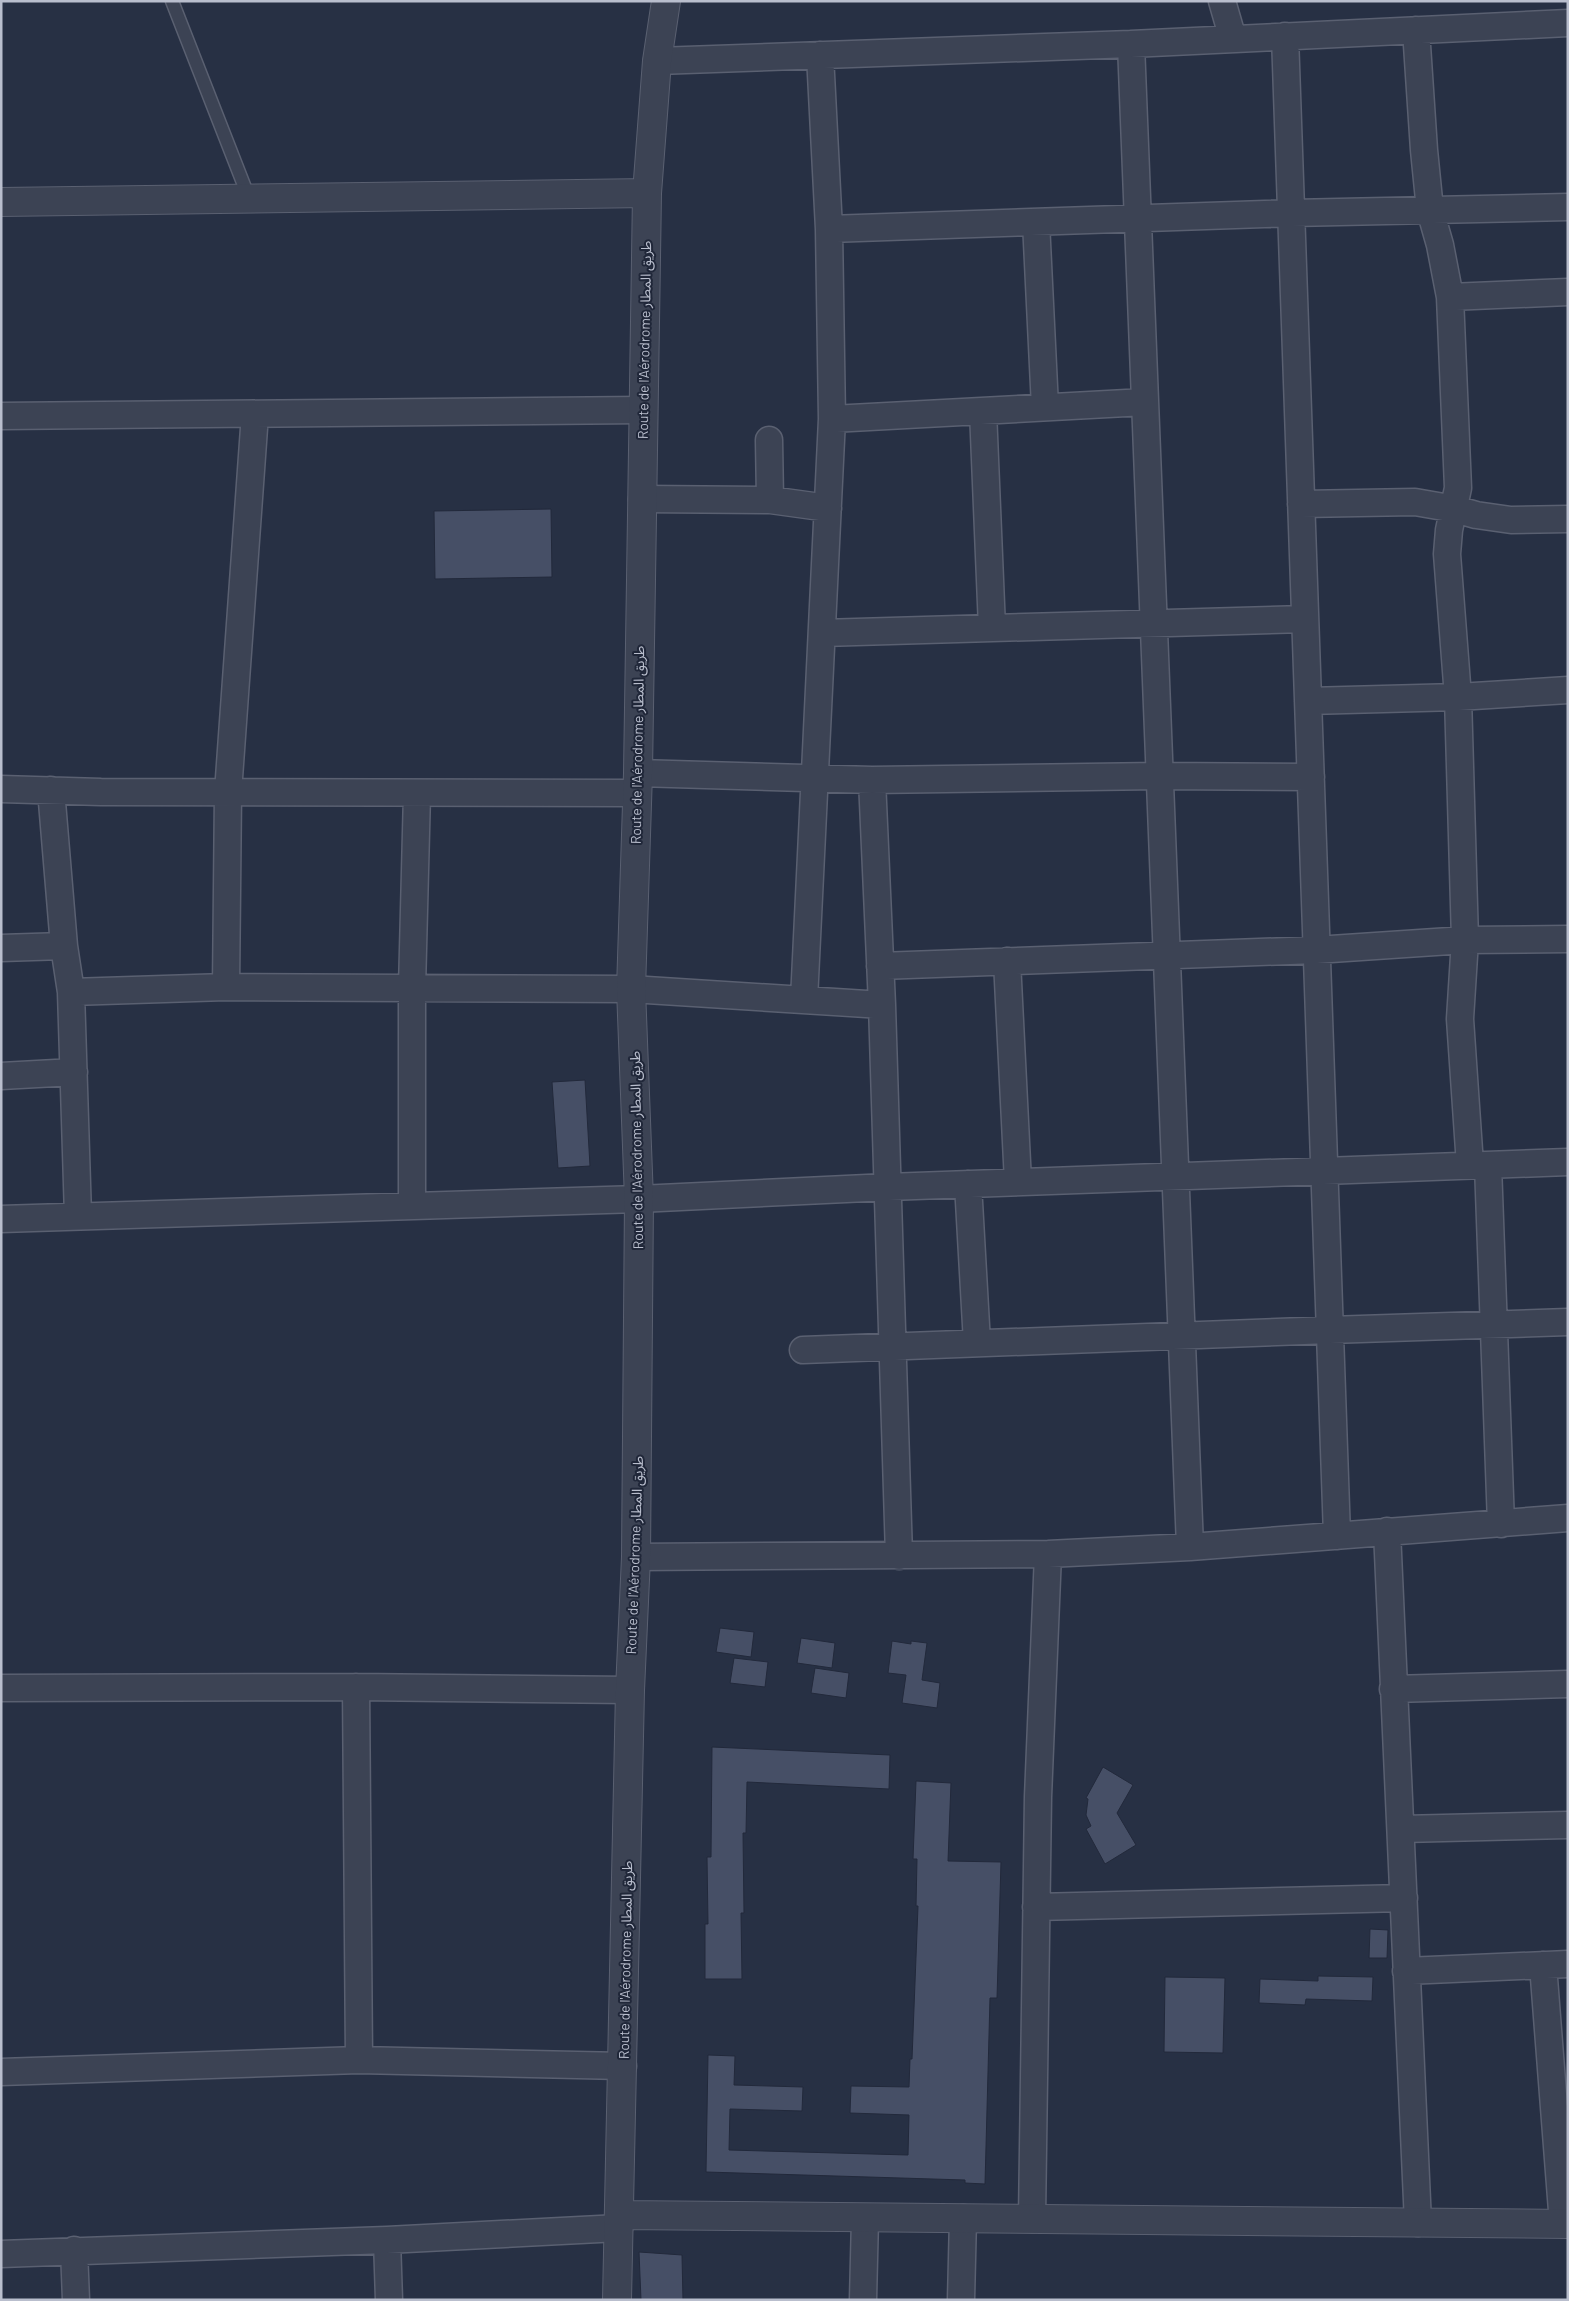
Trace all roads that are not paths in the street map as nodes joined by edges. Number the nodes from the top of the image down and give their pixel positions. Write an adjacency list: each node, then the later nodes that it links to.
1 (172, 1): 12 (lane)
2 (666, 1): 10 (street, Route de l'Aérodrome طريق المطار)
3 (1222, 1): 7 (street)
4 (1568, 23): 5 (street)
5 (1416, 30): 6 (street); 15 (street)
6 (1285, 36): 7 (street); 16 (street)
7 (1233, 38): 8 (street)
8 (1131, 44): 9 (street); 17 (street)
9 (820, 55): 10 (street); 19 (street)
10 (658, 61): 11 (street, Route de l'Aérodrome طريق المطار)
11 (647, 193): 12 (street); 24 (street, Route de l'Aérodrome طريق المطار)
12 (249, 198): 13 (street)
13 (1, 202)
14 (1568, 207): 15 (street)
15 (1430, 210): 16 (street); 21 (street)
16 (1292, 213): 17 (street); 32 (street)
17 (1138, 218): 18 (street); 22 (street)
18 (1036, 222): 19 (street); 23 (street)
19 (829, 229): 28 (street)
20 (1568, 292): 21 (street)
21 (1450, 296): 34 (street)
22 (1145, 402): 23 (street); 37 (street)
23 (1045, 407): 25 (street)
24 (643, 410): 26 (street); 30 (street, Route de l'Aérodrome طريق المطار)
25 (983, 411): 28 (street); 38 (street)
26 (255, 414): 27 (street); 50 (street)
27 (1, 416)
28 (832, 419): 33 (street)
29 (769, 440): 31 (street)
30 (642, 499): 31 (street); 47 (street, Route de l'Aérodrome طريق المطار)
31 (770, 500): 33 (street)
32 (1301, 504): 34 (street); 36 (street)
33 (828, 508): 39 (street)
34 (1455, 509): 35 (street); 41 (street)
35 (1568, 519)
36 (1305, 619): 37 (street); 42 (street)
37 (1154, 624): 38 (street); 43 (street)
38 (992, 628): 39 (street)
39 (822, 633): 45 (street)
40 (1568, 690): 41 (street)
41 (1458, 697): 42 (street); 53 (street)
42 (1308, 701): 44 (street)
43 (1158, 776): 44 (street); 46 (street); 57 (street)
44 (1311, 777): 56 (street)
45 (814, 779): 46 (street); 47 (street); 64 (street)
46 (872, 780): 59 (street)
47 (637, 783): 51 (street); 62 (street, Route de l'Aérodrome طريق المطار)
48 (1, 789): 49 (street)
49 (51, 790): 50 (street); 54 (street)
50 (228, 792): 51 (street); 60 (street)
51 (418, 793): 61 (street)
52 (1568, 939): 53 (street)
53 (1465, 940): 56 (street); 69 (street)
54 (64, 946): 55 (street); 63 (street)
55 (1, 948)
56 (1316, 950): 57 (street); 70 (street)
57 (1167, 955): 58 (street); 71 (street)
58 (1007, 961): 59 (street); 72 (street)
59 (880, 966): 65 (street)
60 (226, 987): 61 (street); 63 (street)
61 (412, 988): 62 (street); 76 (street)
62 (631, 989): 64 (street); 75 (street, Route de l'Aérodrome طريق المطار)
63 (71, 992): 66 (street)
64 (804, 1000): 65 (street)
65 (882, 1005): 74 (street)
66 (74, 1072): 67 (street); 77 (street)
67 (1, 1076)
68 (1568, 1162): 69 (street)
69 (1479, 1165): 70 (street); 80 (street)
70 (1326, 1171): 71 (street); 81 (street)
71 (1176, 1176): 72 (street); 82 (street)
72 (1018, 1182): 73 (street)
73 (968, 1184): 74 (street); 83 (street)
74 (888, 1187): 75 (street); 84 (street)
75 (639, 1199): 76 (street); 93 (street, Route de l'Aérodrome طريق المطار)
76 (412, 1206): 77 (street)
77 (78, 1216): 78 (street)
78 (1, 1219)
79 (1568, 1322): 80 (street)
80 (1494, 1325): 81 (street); 87 (street)
81 (1330, 1330): 82 (street); 89 (street)
82 (1181, 1335): 83 (street); 90 (street)
83 (977, 1343): 84 (street)
84 (891, 1347): 85 (street); 92 (street)
85 (803, 1350)
86 (1568, 1518): 87 (street)
87 (1500, 1524): 88 (street)
88 (1387, 1531): 89 (street); 97 (street)
89 (1336, 1536): 90 (street)
90 (1190, 1547): 91 (street)
91 (1048, 1554): 92 (street); 102 (street)
92 (899, 1556): 93 (street)
93 (636, 1557): 98 (street, Route de l'Aérodrome طريق المطار)
94 (1568, 1684): 97 (street)
95 (356, 1687): 96 (street); 98 (street); 105 (street)
96 (1, 1688)
97 (1393, 1688): 100 (street)
98 (630, 1690): 106 (street, Route de l'Aérodrome طريق المطار)
99 (1568, 1824): 100 (street)
100 (1402, 1829): 101 (street)
101 (1404, 1898): 102 (street); 104 (street)
102 (1036, 1907): 110 (street)
103 (1555, 1965): 104 (street); 113 (street)
104 (1406, 1971): 112 (street)
105 (360, 2060): 106 (street); 107 (street)
106 (623, 2066): 111 (street, Route de l'Aérodrome طريق المطار)
107 (1, 2072)
108 (865, 2218): 109 (street); 111 (street); 120 (street)
109 (963, 2218): 110 (street); 121 (street)
110 (1032, 2219): 112 (street)
111 (620, 2222): 114 (street); 119 (street, Route de l'Aérodrome طريق المطار)
112 (1418, 2223): 113 (street)
113 (1566, 2224)
114 (387, 2240): 115 (street); 118 (street)
115 (74, 2250): 116 (street); 117 (street)
116 (1, 2254)
117 (76, 2300)
118 (389, 2300)
119 (617, 2300)
120 (864, 2300)
121 (961, 2300)

